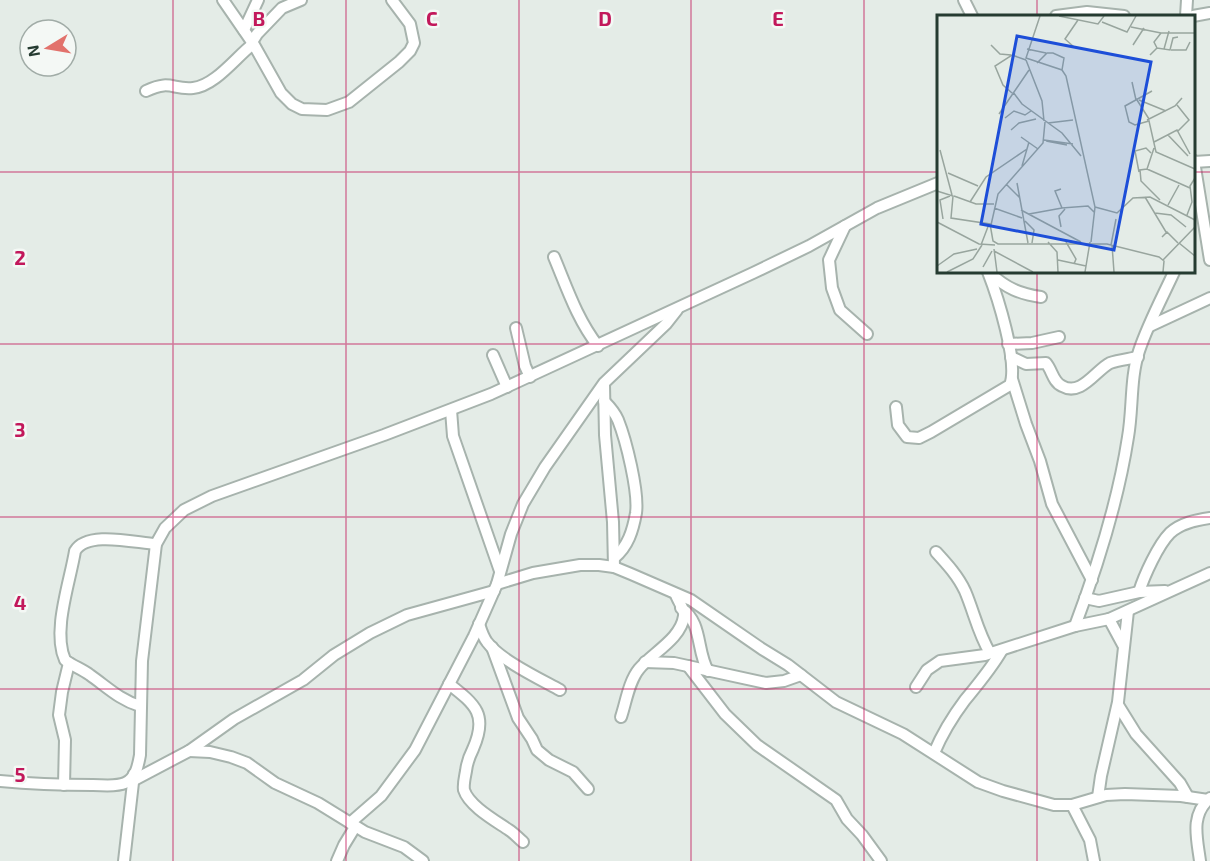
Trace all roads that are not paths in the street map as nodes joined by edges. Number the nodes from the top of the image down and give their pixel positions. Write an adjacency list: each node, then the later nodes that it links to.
1 (223, 0): 13 (street)
2 (258, 0): 13 (street)
3 (301, 0): 14 (street)
4 (392, 0): 14 (street)
5 (964, 0): 8 (street)
6 (1187, 0): 11 (street)
7 (1210, 13): 12 (street)
8 (972, 15)
9 (1064, 15): 10 (street)
10 (1115, 15)
11 (1186, 15)
12 (1195, 16)
13 (244, 30): 14 (street)
14 (253, 43): 15 (street)
15 (146, 90)
16 (1195, 168): 18 (street)
17 (937, 184): 19 (street)
18 (1201, 211): 20 (street); 22 (street)
19 (845, 226): 28 (street); 31 (street)
20 (1195, 226)
21 (554, 256): 34 (street)
22 (1210, 260)
23 (988, 273): 33 (street)
24 (989, 273): 26 (street)
25 (1174, 273): 29 (street)
26 (1041, 297)
27 (1210, 298): 29 (street)
28 (679, 307): 34 (street); 40 (street)
29 (1150, 326): 37 (street)
30 (516, 328): 38 (street)
31 (867, 334)
32 (1059, 337): 33 (street)
33 (1008, 344): 36 (street)
34 (598, 346): 38 (street)
35 (493, 355): 41 (street)
36 (1011, 357): 37 (street); 39 (street)
37 (1138, 357): 51 (street)
38 (530, 377): 41 (street)
39 (1012, 379): 43 (street); 51 (street)
40 (604, 383): 42 (street); 49 (street)
41 (507, 387): 44 (street)
42 (604, 401): 48 (street); 48 (street)
43 (896, 407)
44 (451, 410): 46 (street); 49 (street)
45 (1210, 518): 54 (street)
46 (156, 544): 67 (street); 75 (street)
47 (936, 552): 65 (street)
48 (614, 563): 52 (street); 55 (street)
49 (501, 571): 52 (street)
50 (1210, 573): 53 (street)
51 (1092, 580): 56 (street)
52 (495, 587): 60 (street); 77 (street)
53 (1168, 591): 54 (street); 58 (street)
54 (1139, 592): 56 (street)
55 (676, 595): 57 (street); 70 (street)
56 (1085, 598): 61 (street)
57 (681, 608): 66 (street); 69 (street)
58 (1128, 611): 59 (street); 62 (street)
59 (1109, 619): 61 (street); 62 (street)
60 (479, 624): 63 (street); 71 (street)
61 (1075, 626): 64 (street)
62 (1123, 645): 74 (street)
63 (492, 647): 73 (street); 82 (street)
64 (1002, 650): 65 (street); 78 (street)
65 (990, 653): 72 (street)
66 (645, 662): 68 (street); 76 (street)
67 (69, 663): 75 (street); 81 (street)
68 (688, 666): 69 (street); 93 (street)
69 (708, 671): 70 (street)
70 (801, 675): 78 (street)
71 (449, 684): 88 (street); 89 (street)
72 (916, 687)
73 (560, 690)
74 (1118, 705): 83 (street); 84 (street)
75 (140, 706): 79 (street)
76 (621, 717)
77 (189, 751): 79 (street); 88 (street)
78 (934, 753): 86 (street)
79 (134, 777): 81 (street); 90 (street)
80 (0, 781): 81 (street)
81 (64, 785)
82 (588, 789)
83 (1098, 797): 84 (street); 86 (street)
84 (1188, 797): 85 (street)
85 (1209, 799): 87 (street)
86 (1072, 805): 94 (street)
87 (1205, 813): 95 (street)
88 (353, 825): 91 (street); 92 (street)
89 (523, 842)
90 (124, 861)
91 (337, 861)
92 (423, 861)
93 (880, 861)
94 (1094, 861)
95 (1200, 861)

